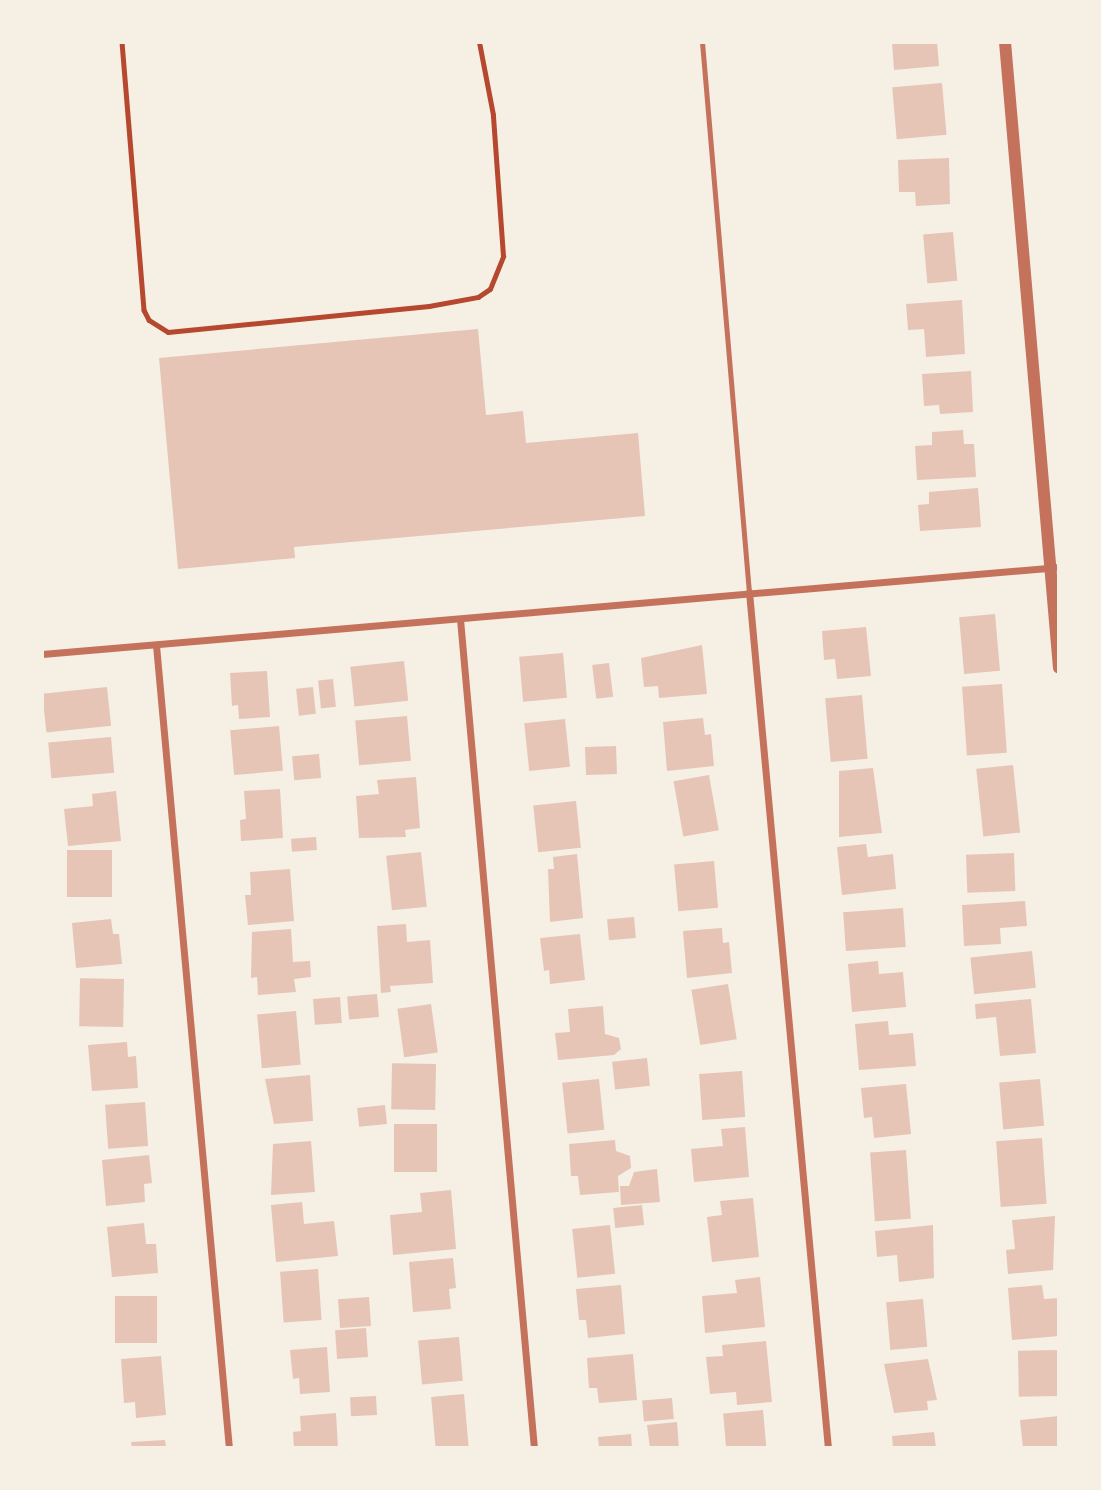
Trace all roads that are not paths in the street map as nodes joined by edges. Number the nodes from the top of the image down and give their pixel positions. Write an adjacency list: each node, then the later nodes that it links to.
1 (702, 42): 4 (lane)
2 (1005, 42): 3 (street)
3 (1054, 567): 4 (street); 8 (street)
4 (749, 592): 5 (street); 11 (street)
5 (460, 619): 6 (street); 10 (street)
6 (156, 645): 7 (street); 9 (street)
7 (42, 654)
8 (1059, 668)
9 (229, 1448)
10 (534, 1448)
11 (828, 1448)

